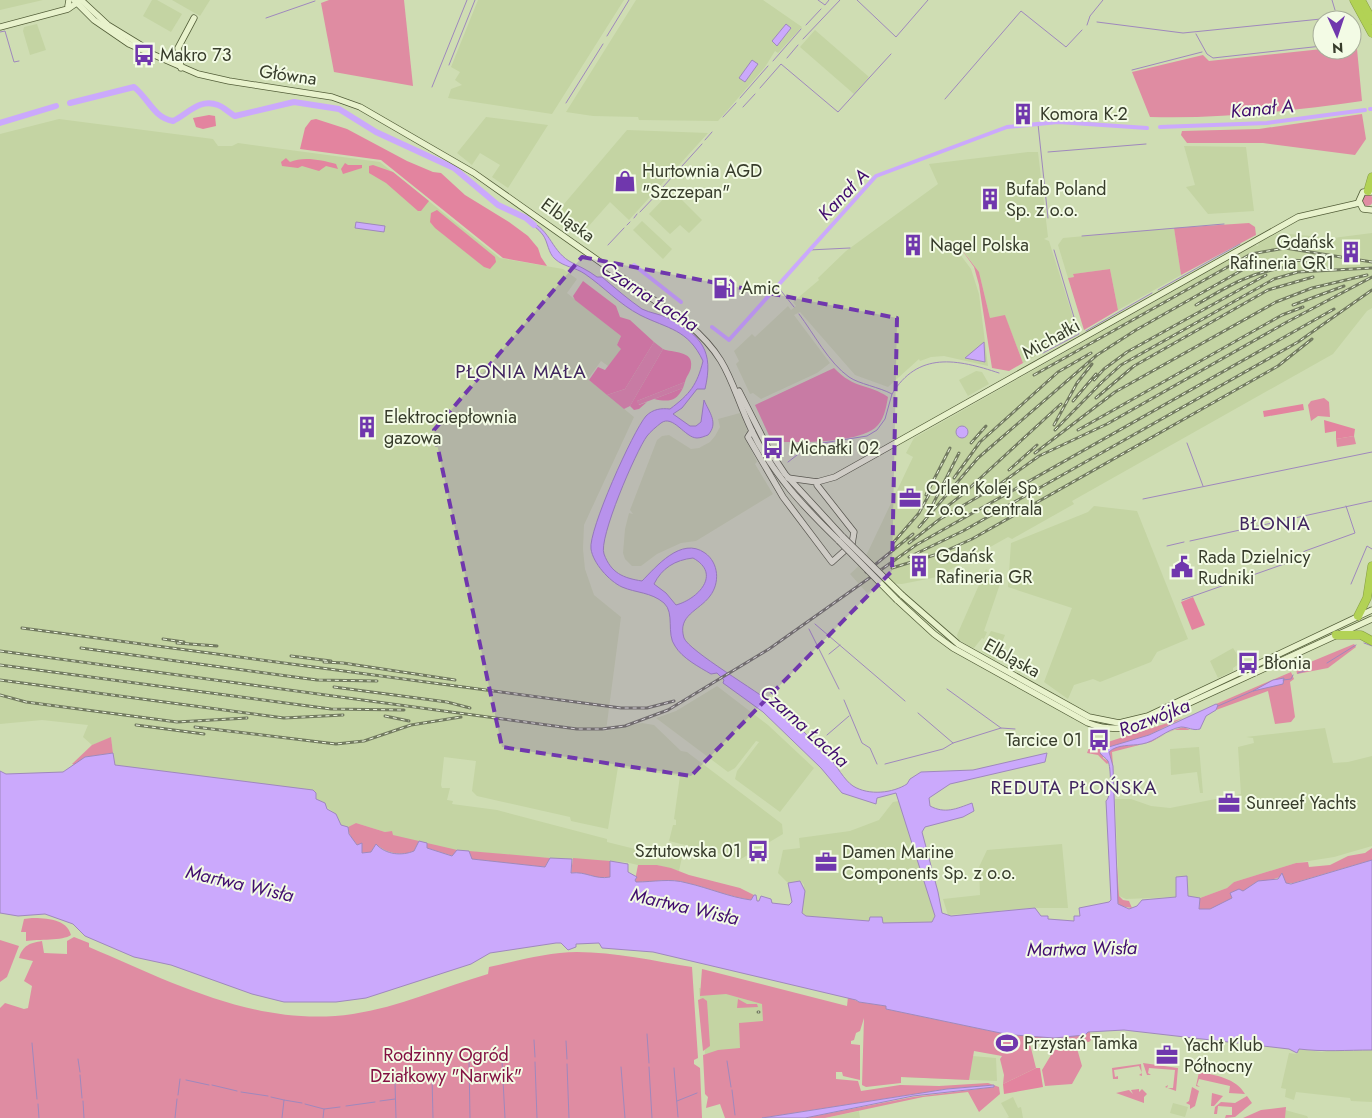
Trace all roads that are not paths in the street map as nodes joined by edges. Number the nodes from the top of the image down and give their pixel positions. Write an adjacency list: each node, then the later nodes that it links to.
1 (1354, 0): 8 (highway)
2 (1361, 0): 6 (highway)
3 (74, 2): 4 (main road, Główna); 7 (main road); 9 (main road, Główna)
4 (87, 3): 9 (main road, Główna)
5 (194, 18): 10 (main road)
6 (1372, 20)
7 (0, 27)
8 (1372, 33)
9 (154, 54): 10 (main road, Główna)
10 (181, 68): 11 (main road, Główna)
11 (414, 137): 16 (main road, Elbląska)
12 (1372, 177): 13 (highway)
13 (1370, 191): 14 (main road)
14 (1359, 203): 15 (main road); 20 (main road, Michałki)
15 (1372, 210)
16 (733, 381): 17 (main road, Elbląska); 18 (main road, Elbląska)
17 (752, 431): 21 (main road, Elbląska); 23 (main road)
18 (788, 478): 19 (main road); 22 (main road, Elbląska)
19 (802, 480): 20 (main road); 22 (main road)
20 (817, 482): 23 (main road)
21 (788, 488): 23 (main road); 24 (main road, Elbląska)
22 (797, 489): 24 (main road, Elbląska)
23 (780, 492)
24 (841, 539): 26 (main road, Elbląska, bridge)
25 (1372, 566): 28 (highway)
26 (899, 597): 28 (main road, Elbląska); 30 (main road, Elbląska)
27 (1372, 610): 28 (main road, Elbląska)
28 (1358, 616)
29 (1372, 619): 30 (main road, Elbląska)
30 (1336, 635): 31 (highway)
31 (1372, 641)

